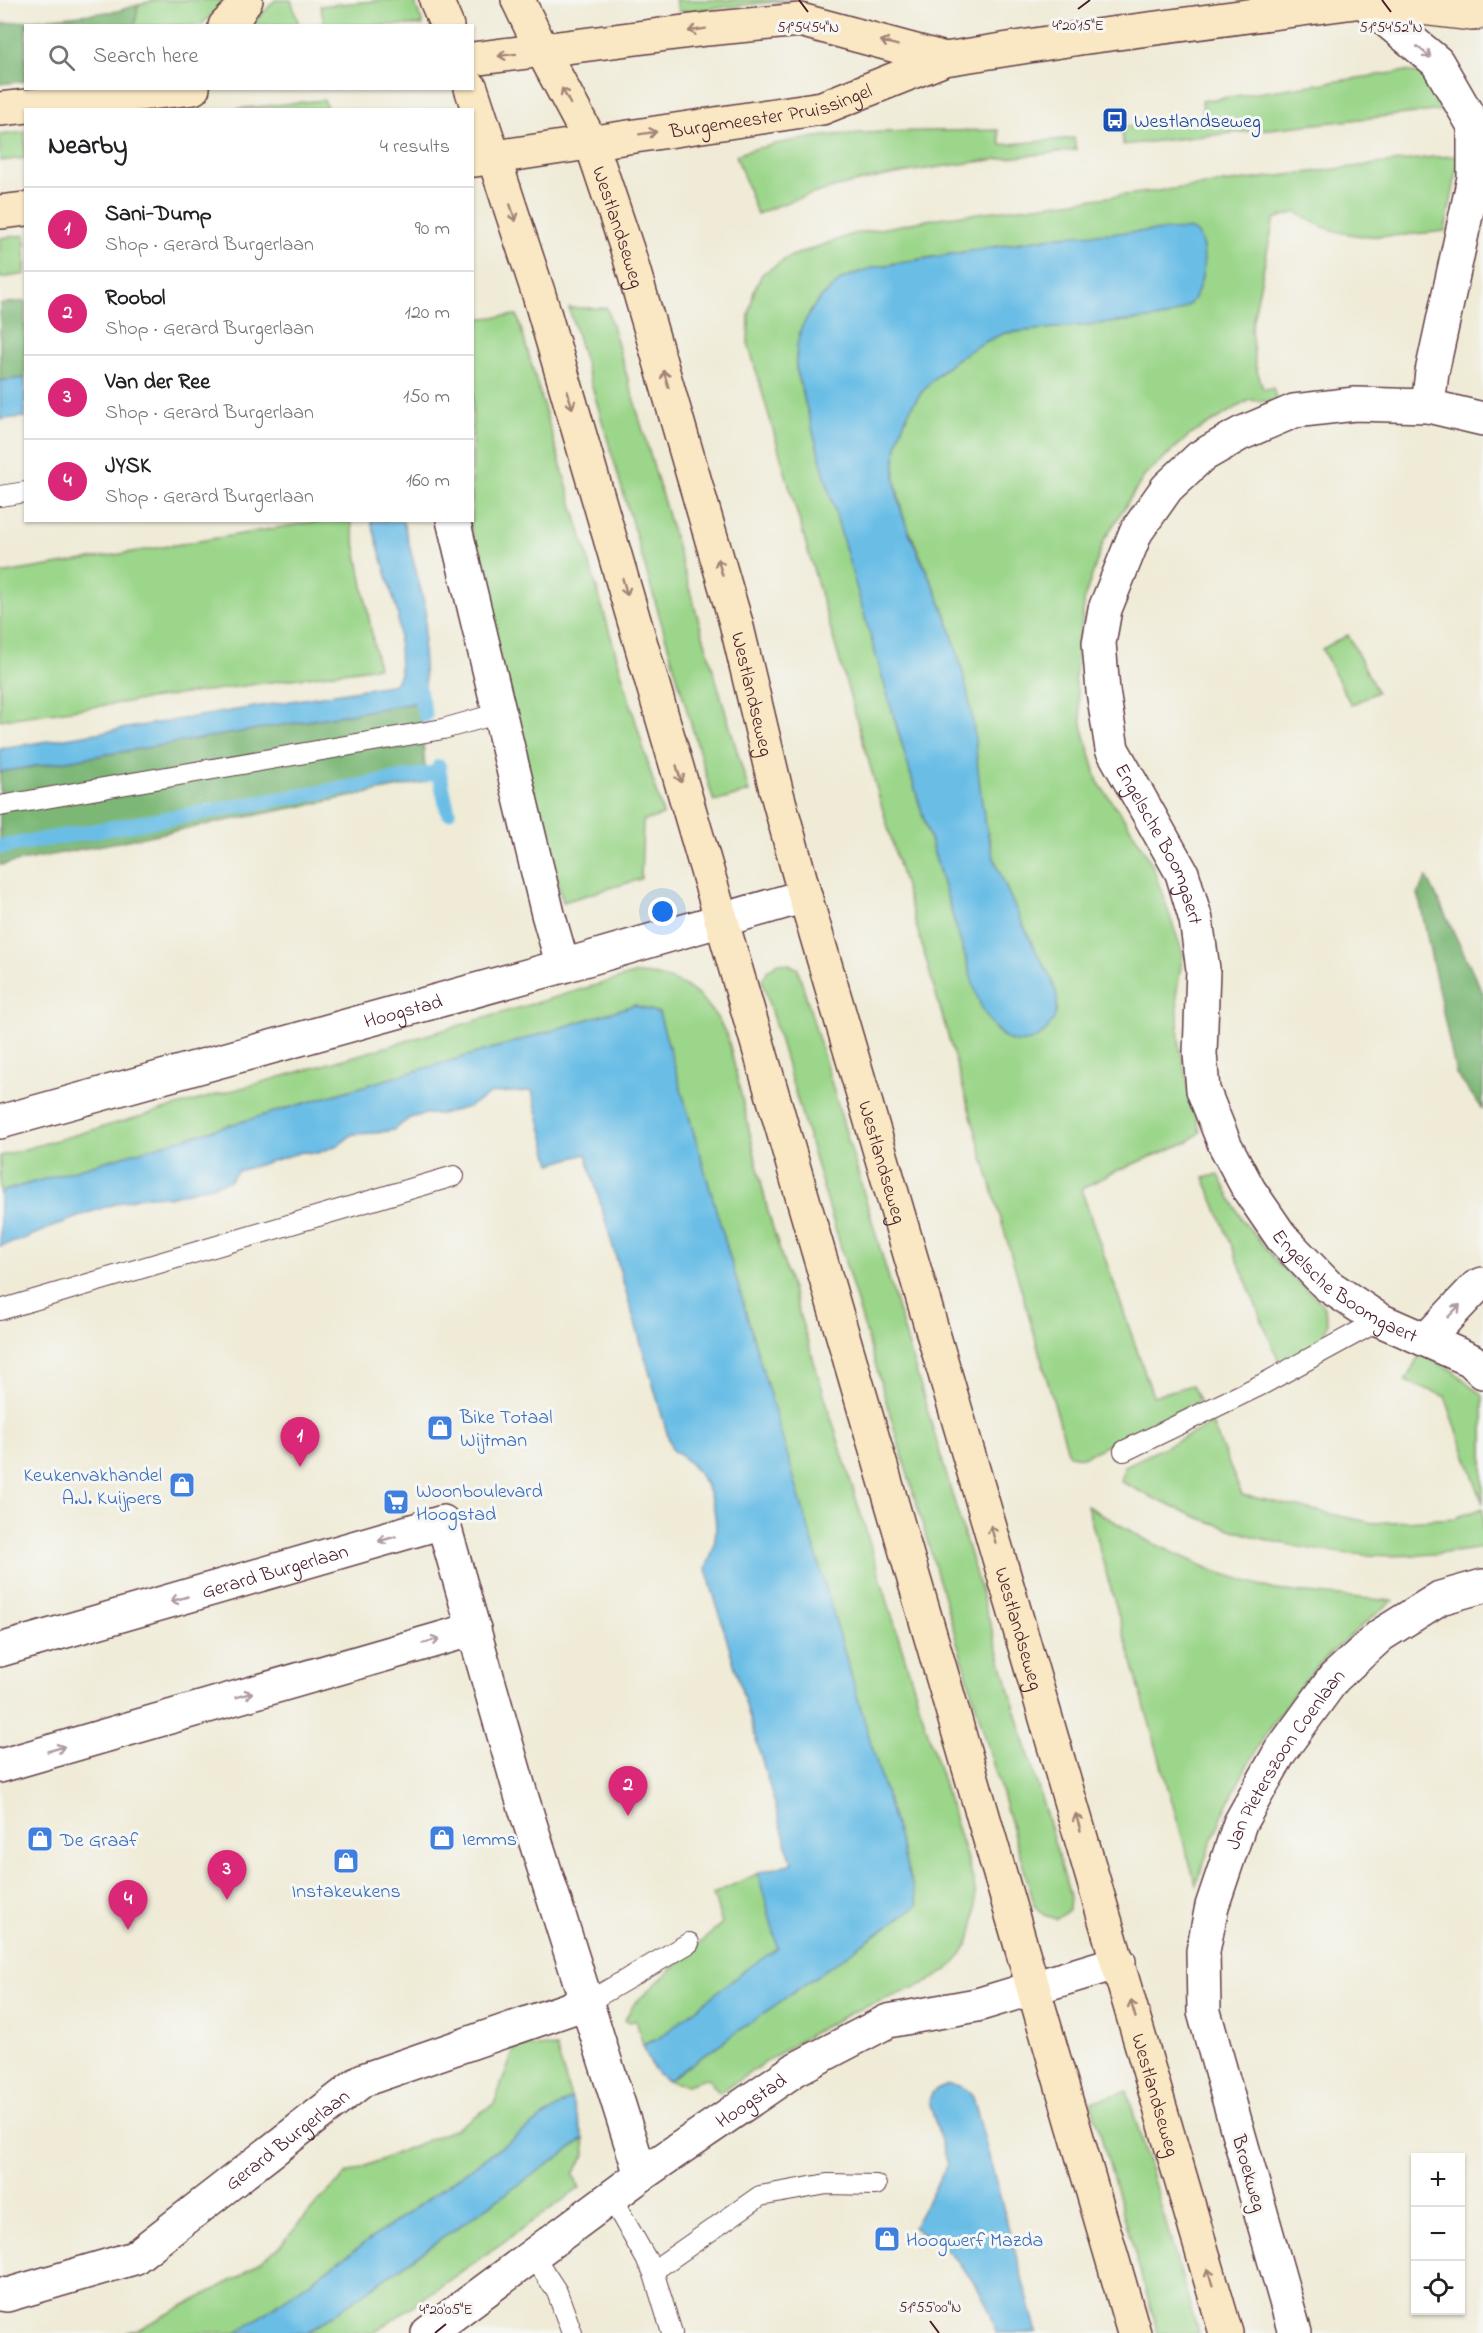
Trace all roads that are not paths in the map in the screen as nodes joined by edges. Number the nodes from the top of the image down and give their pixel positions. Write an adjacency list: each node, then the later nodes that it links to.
1 (246, 0): 6 (main road)
2 (436, 0): 7 (main road)
3 (518, 0): 8 (main road, Westlandseweg)
4 (1364, 1): 5 (main road, Burgemeester Pruissingel); 10 (main road, Burgemeester Pruissingel); 19 (street, one-way to 19)
5 (1483, 10)
6 (227, 24)
7 (446, 24)
8 (542, 50): 9 (main road, Burgemeester Pruissingel, one-way to 9); 10 (main road, Burgemeester Pruissingel, one-way to 8); 15 (main road, Westlandseweg, one-way to 8)
9 (474, 59)
10 (945, 59): 15 (main road, Burgemeester Pruissingel, one-way to 10)
11 (166, 90): 13 (main road)
12 (471, 90): 16 (main road)
13 (112, 94): 14 (main road)
14 (0, 109)
15 (591, 142): 16 (main road, Burgemeester Pruissingel); 26 (main road, Westlandseweg, one-way to 15)
16 (484, 159): 27 (main road, one-way to 27)
17 (24, 209): 18 (main road)
18 (0, 212)
19 (1428, 406): 20 (street, Engelsche Boomgaert); 33 (street, Engelsche Boomgaert)
20 (1483, 418)
21 (24, 492): 22 (lane)
22 (0, 496)
23 (453, 522): 24 (street)
24 (500, 713): 25 (lane); 28 (street)
25 (0, 806)
26 (806, 896): 27 (street, Hoogstad); 42 (main road, Westlandseweg, one-way to 26)
27 (723, 921): 28 (street, Hoogstad); 43 (main road)
28 (563, 966): 29 (street, Hoogstad)
29 (0, 1122)
30 (454, 1176): 32 (lane)
31 (1483, 1284): 34 (street, one-way to 31)
32 (0, 1310)
33 (1380, 1320): 34 (street, Engelsche Boomgaert); 36 (lane)
34 (1426, 1340): 35 (street, Engelsche Boomgaert)
35 (1483, 1372)
36 (1124, 1451)
37 (1483, 1586): 45 (street, Jan Pieterszoon Coenlaan)
38 (474, 1629): 39 (street, Gerard Burgerlaan, one-way to 39); 40 (street, one-way to 38); 44 (street, Gerard Burgerlaan)
39 (0, 1650)
40 (0, 1766)
41 (689, 1943): 44 (lane)
42 (1119, 1962): 43 (street, Hoogstad); 56 (main road, Westlandseweg, one-way to 42)
43 (1034, 1988): 46 (street, Hoogstad); 55 (main road)
44 (586, 2003): 46 (street, Gerard Burgerlaan); 51 (street, Gerard Burgerlaan)
45 (1204, 2012): 57 (street, Broekweg)
46 (641, 2175): 48 (street, Hoogstad)
47 (876, 2184): 50 (lane)
48 (611, 2197): 49 (street, Hoogstad); 50 (lane)
49 (532, 2255): 52 (street, Hoogstad); 53 (lane)
50 (653, 2271): 54 (lane)
51 (0, 2294)
52 (428, 2333)
53 (572, 2333)
54 (672, 2333)
55 (1134, 2333)
56 (1226, 2333)
57 (1295, 2333)

